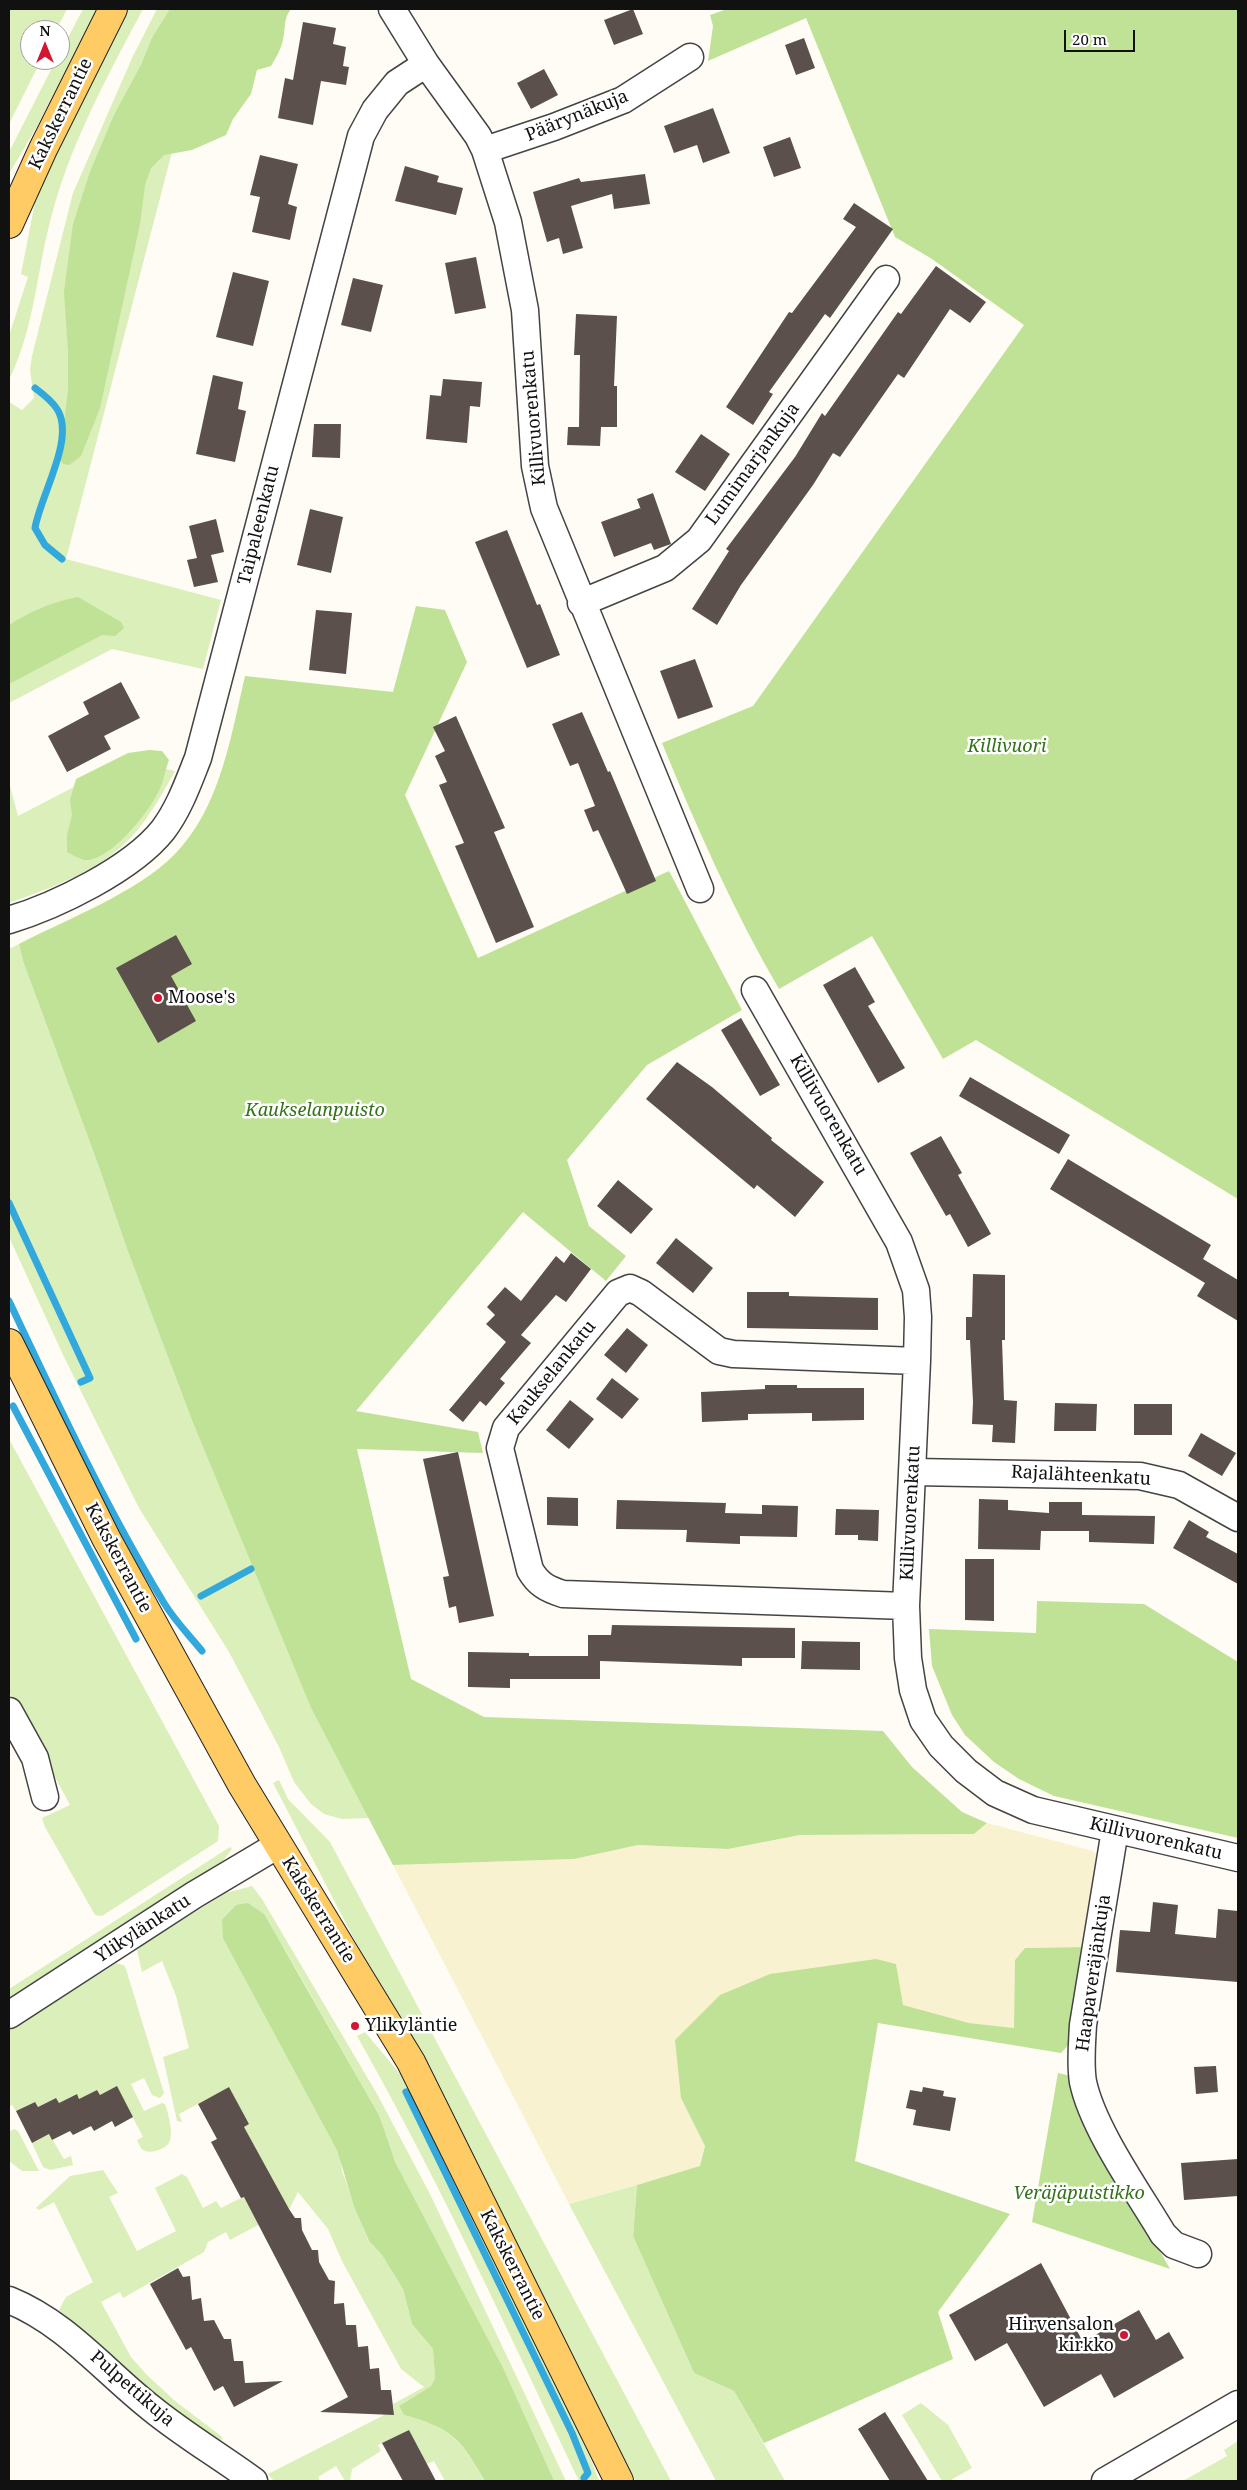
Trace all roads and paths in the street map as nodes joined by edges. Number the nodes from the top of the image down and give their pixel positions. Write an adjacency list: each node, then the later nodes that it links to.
1 (113, 9): 6 (main road, Kakskerrantie)
2 (392, 9): 4 (street, Killivuorenkatu)
3 (690, 57): 5 (street, Päärynäkuja)
4 (426, 64): 5 (street, Killivuorenkatu); 10 (street, Taipaleenkatu)
5 (485, 150): 8 (street, Killivuorenkatu)
6 (9, 224)
7 (886, 279): 8 (street, Lumimarjankuja)
8 (581, 603): 9 (street, Killivuorenkatu)
9 (700, 889)
10 (9, 920)
11 (755, 990): 13 (street, Killivuorenkatu)
12 (11, 1354): 20 (main road, Kakskerrantie)
13 (917, 1361): 14 (street, Killivuorenkatu); 16 (street, Kaukselankatu)
14 (913, 1472): 15 (street, Rajalähteenkatu); 16 (street, Killivuorenkatu)
15 (1238, 1518)
16 (906, 1606): 19 (street, Killivuorenkatu)
17 (9, 1710): 18 (street)
18 (45, 1797)
19 (1115, 1830): 21 (street, Killivuorenkatu); 23 (street, Haapaveräjänkuja)
20 (278, 1845): 22 (street, Ylikylänkatu); 27 (main road, Kakskerrantie)
21 (1238, 1858)
22 (9, 2015)
23 (1198, 2254)
24 (9, 2300): 26 (street, Pulpettikuja)
25 (1238, 2404): 28 (street)
26 (254, 2481)
27 (620, 2481)
28 (1105, 2481)

